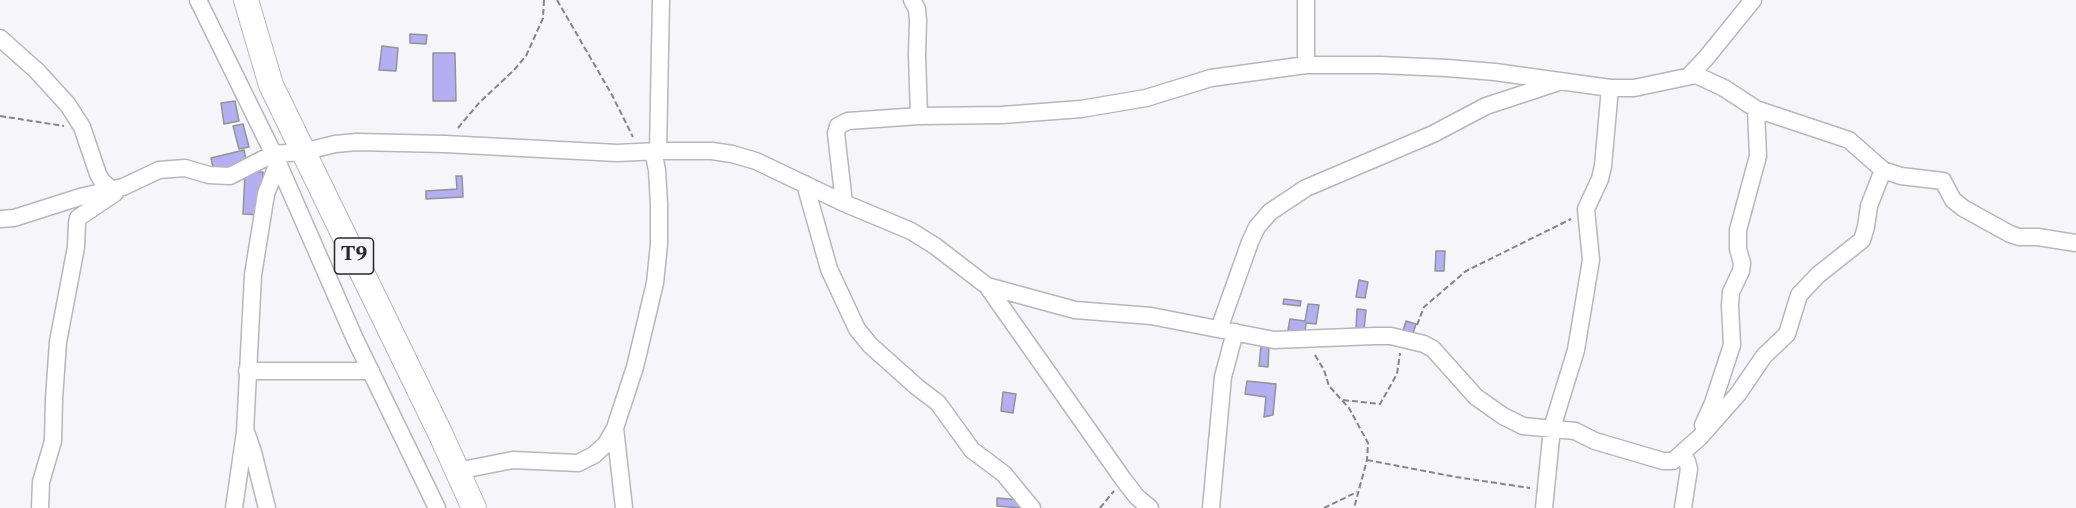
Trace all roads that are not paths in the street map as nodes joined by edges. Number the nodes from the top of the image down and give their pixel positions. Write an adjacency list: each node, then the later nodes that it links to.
1 (198, 0): 16 (street)
2 (246, 0): 15 (highway, T9)
3 (661, 0): 14 (street)
4 (912, 0): 13 (street)
5 (1306, 0): 8 (street)
6 (1753, 0): 9 (street)
7 (0, 38): 19 (street)
8 (1306, 65): 10 (street); 13 (street)
9 (1689, 76): 11 (street); 12 (street)
10 (1558, 82): 11 (street); 24 (street)
11 (1610, 88): 27 (street)
12 (1756, 109): 17 (street); 30 (street)
13 (919, 116): 20 (street)
14 (650, 151): 15 (street); 18 (street); 28 (street)
15 (303, 152): 16 (street); 32 (highway, T9)
16 (275, 158): 19 (street); 25 (street); 26 (street)
17 (1883, 170): 22 (street); 30 (street)
18 (805, 184): 20 (street); 39 (street)
19 (118, 188): 21 (street); 33 (street)
20 (843, 203): 23 (street)
21 (0, 219)
22 (2076, 243)
23 (987, 286): 24 (street); 40 (street)
24 (1227, 330): 27 (street); 41 (street)
25 (371, 371): 26 (street); 36 (street)
26 (247, 372): 29 (street)
27 (1552, 428): 31 (street); 42 (street)
28 (615, 429): 32 (street); 38 (street)
29 (245, 432): 34 (street); 35 (street)
30 (1700, 437): 31 (street)
31 (1680, 456): 43 (street)
32 (457, 471): 37 (highway, T9)
33 (40, 508)
34 (234, 508)
35 (267, 508)
36 (436, 508)
37 (474, 508)
38 (624, 508)
39 (1032, 508)
40 (1150, 508)
41 (1211, 508)
42 (1544, 508)
43 (1683, 508)

